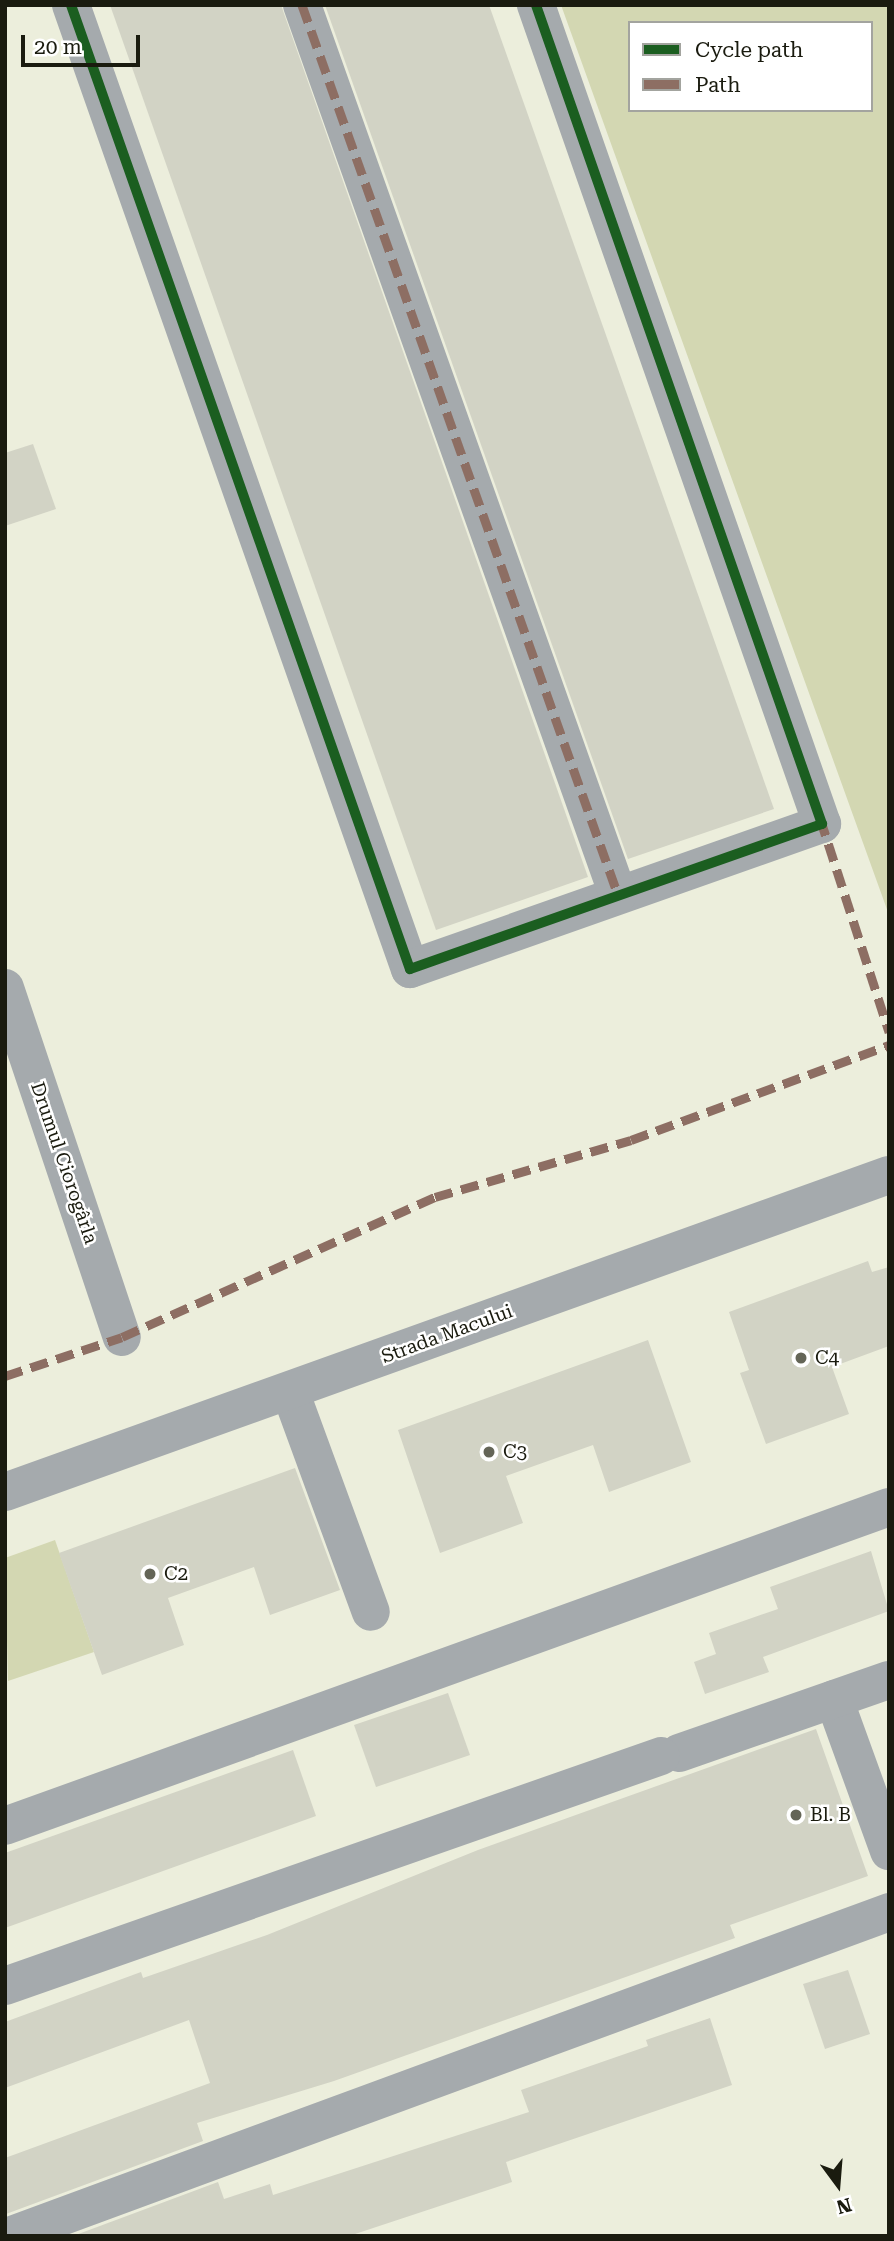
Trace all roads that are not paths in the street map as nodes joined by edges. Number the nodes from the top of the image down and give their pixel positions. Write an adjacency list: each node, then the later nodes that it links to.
1 (71, 5): 4 (street)
2 (302, 5): 4 (street)
3 (536, 5): 4 (street)
4 (618, 895)
5 (5, 988): 7 (street, Drumul Ciorogârla)
6 (889, 1175): 8 (street, Strada Macului)
7 (122, 1337)
8 (290, 1391): 9 (street, Strada Macului); 11 (street)
9 (5, 1492)
10 (889, 1507): 14 (street)
11 (371, 1612)
12 (889, 1680): 13 (street)
13 (834, 1699): 15 (street); 17 (street)
14 (5, 1826)
15 (889, 1852)
16 (889, 1912): 18 (street)
17 (5, 1986)
18 (9, 2236)

